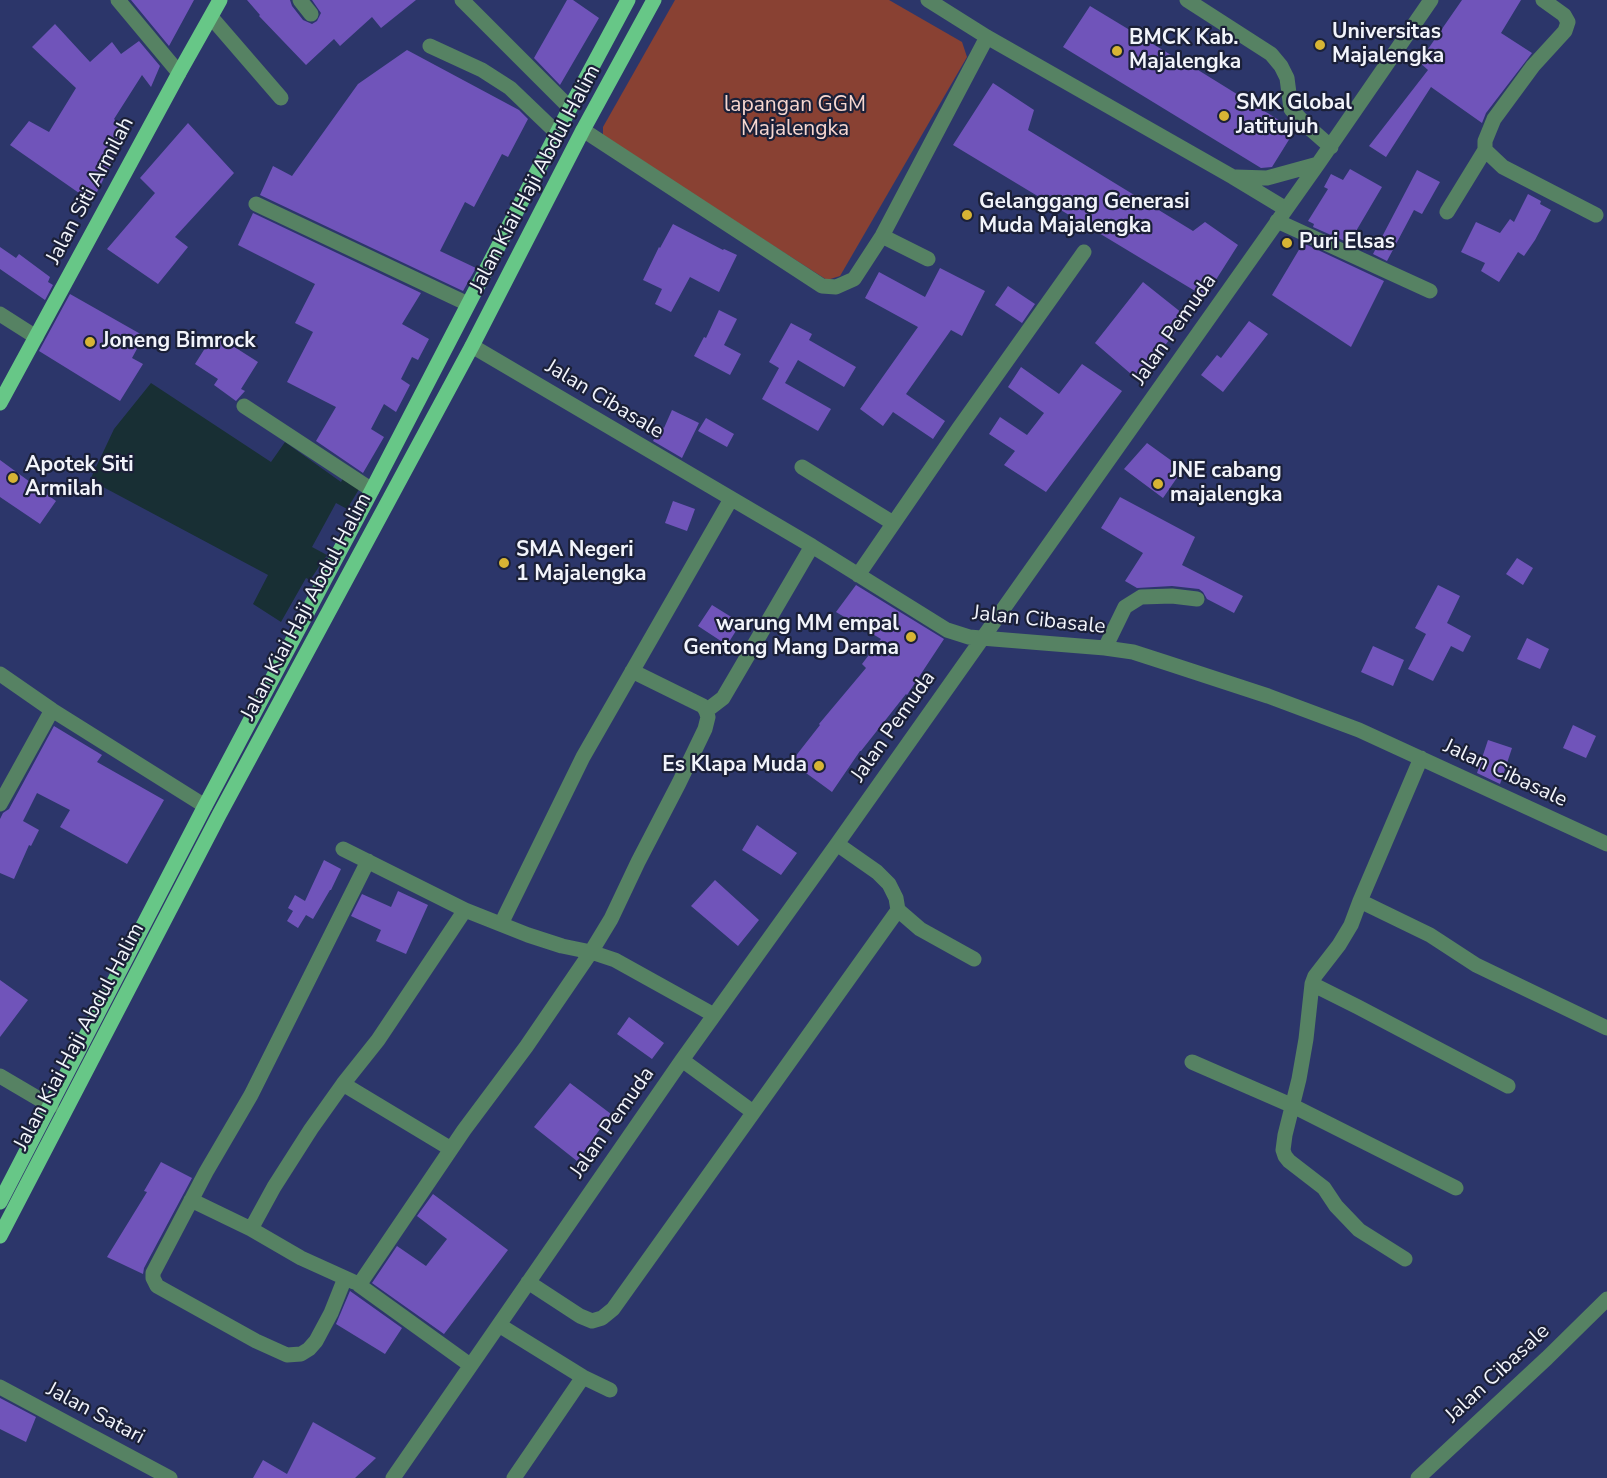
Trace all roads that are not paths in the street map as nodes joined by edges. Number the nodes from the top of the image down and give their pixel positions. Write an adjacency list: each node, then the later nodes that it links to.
1 (118, 0): 15 (street)
2 (220, 0): 12 (main road, Jalan Siti Armilah)
3 (300, 0): 11 (street)
4 (628, 0): 17 (main road, Jalan Kiai Haji Abdul Halim)
5 (654, 0): 18 (main road, Jalan Kiai Haji Abdul Halim)
6 (928, 0): 13 (street)
7 (1187, 0): 20 (street)
8 (1431, 0): 20 (street, Jalan Pemuda)
9 (1543, 0): 21 (street)
10 (464, 3): 17 (street)
11 (311, 14)
12 (211, 17): 15 (main road, Jalan Siti Armilah); 16 (street)
13 (987, 37): 23 (street); 28 (street)
14 (430, 46): 19 (street)
15 (179, 73): 34 (main road, Jalan Siti Armilah)
16 (281, 98)
17 (570, 108): 19 (main road, Jalan Kiai Haji Abdul Halim)
18 (583, 130): 28 (street); 35 (main road, Jalan Kiai Haji Abdul Halim)
19 (557, 133): 32 (main road, Jalan Kiai Haji Abdul Halim)
20 (1330, 147): 22 (street, Jalan Pemuda)
21 (1485, 150): 25 (street); 27 (street)
22 (1318, 164): 23 (street); 26 (street, Jalan Pemuda)
23 (1233, 177): 26 (street)
24 (256, 204): 32 (street)
25 (1448, 212)
26 (1282, 215): 31 (street); 45 (street, Jalan Pemuda)
27 (1596, 215)
28 (882, 236): 30 (street)
29 (1084, 252): 41 (street)
30 (928, 260)
31 (1430, 291)
32 (468, 304): 39 (main road, Jalan Kiai Haji Abdul Halim)
33 (0, 314): 34 (street)
34 (36, 338): 36 (main road, Jalan Siti Armilah)
35 (472, 346): 40 (street, Jalan Cibasale); 80 (main road, Jalan Kiai Haji Abdul Halim)
36 (0, 403)
37 (244, 406): 39 (street)
38 (802, 467): 41 (street)
39 (372, 490): 53 (main road, Jalan Kiai Haji Abdul Halim)
40 (731, 499): 42 (street, Jalan Cibasale); 47 (street)
41 (893, 523): 43 (street)
42 (812, 546): 43 (street, Jalan Cibasale); 50 (street)
43 (858, 575): 45 (street, Jalan Cibasale)
44 (1197, 599): 46 (street)
45 (983, 637): 46 (street, Jalan Cibasale); 54 (street, Jalan Pemuda)
46 (1105, 648): 51 (street, Jalan Cibasale)
47 (632, 671): 50 (street); 61 (street)
48 (0, 674): 49 (street)
49 (52, 710): 52 (street); 53 (street)
50 (706, 711): 62 (street)
51 (1421, 759): 55 (street, Jalan Cibasale); 58 (street)
52 (0, 804)
53 (205, 806): 72 (main road, Jalan Kiai Haji Abdul Halim)
54 (837, 844): 60 (street); 65 (street, Jalan Pemuda)
55 (1607, 844)
56 (343, 849): 57 (street)
57 (368, 861): 59 (street); 77 (street)
58 (1360, 901): 64 (street); 66 (street)
59 (465, 910): 61 (street); 70 (street)
60 (898, 910): 63 (street); 74 (street)
61 (501, 924): 62 (street)
62 (591, 952): 65 (street); 75 (street)
63 (974, 959)
64 (1312, 984): 71 (street); 73 (street)
65 (714, 1015): 67 (street, Jalan Pemuda)
66 (1607, 1028)
67 (682, 1060): 74 (street); 83 (street, Jalan Pemuda)
68 (1192, 1062): 73 (street)
69 (0, 1076): 72 (street)
70 (343, 1084): 75 (street); 79 (street)
71 (1508, 1086)
72 (51, 1106): 78 (main road, Jalan Kiai Haji Abdul Halim)
73 (1293, 1106): 76 (street); 81 (street)
74 (753, 1112): 83 (street)
75 (451, 1149): 82 (street)
76 (1456, 1188)
77 (191, 1200): 79 (street); 82 (street)
78 (0, 1202)
79 (252, 1229): 82 (street)
80 (0, 1236)
81 (1405, 1259)
82 (352, 1282): 86 (street)
83 (528, 1282): 85 (street, Jalan Pemuda)
84 (1607, 1299): 94 (street, Jalan Cibasale)
85 (499, 1325): 86 (street, Jalan Pemuda); 87 (street)
86 (470, 1365): 92 (street, Jalan Pemuda)
87 (583, 1377): 89 (street); 93 (street)
88 (0, 1387): 90 (street, Jalan Satari)
89 (610, 1390)
90 (148, 1473): 91 (street, Jalan Satari)
91 (170, 1478)
92 (393, 1478)
93 (514, 1478)
94 (1418, 1478)

